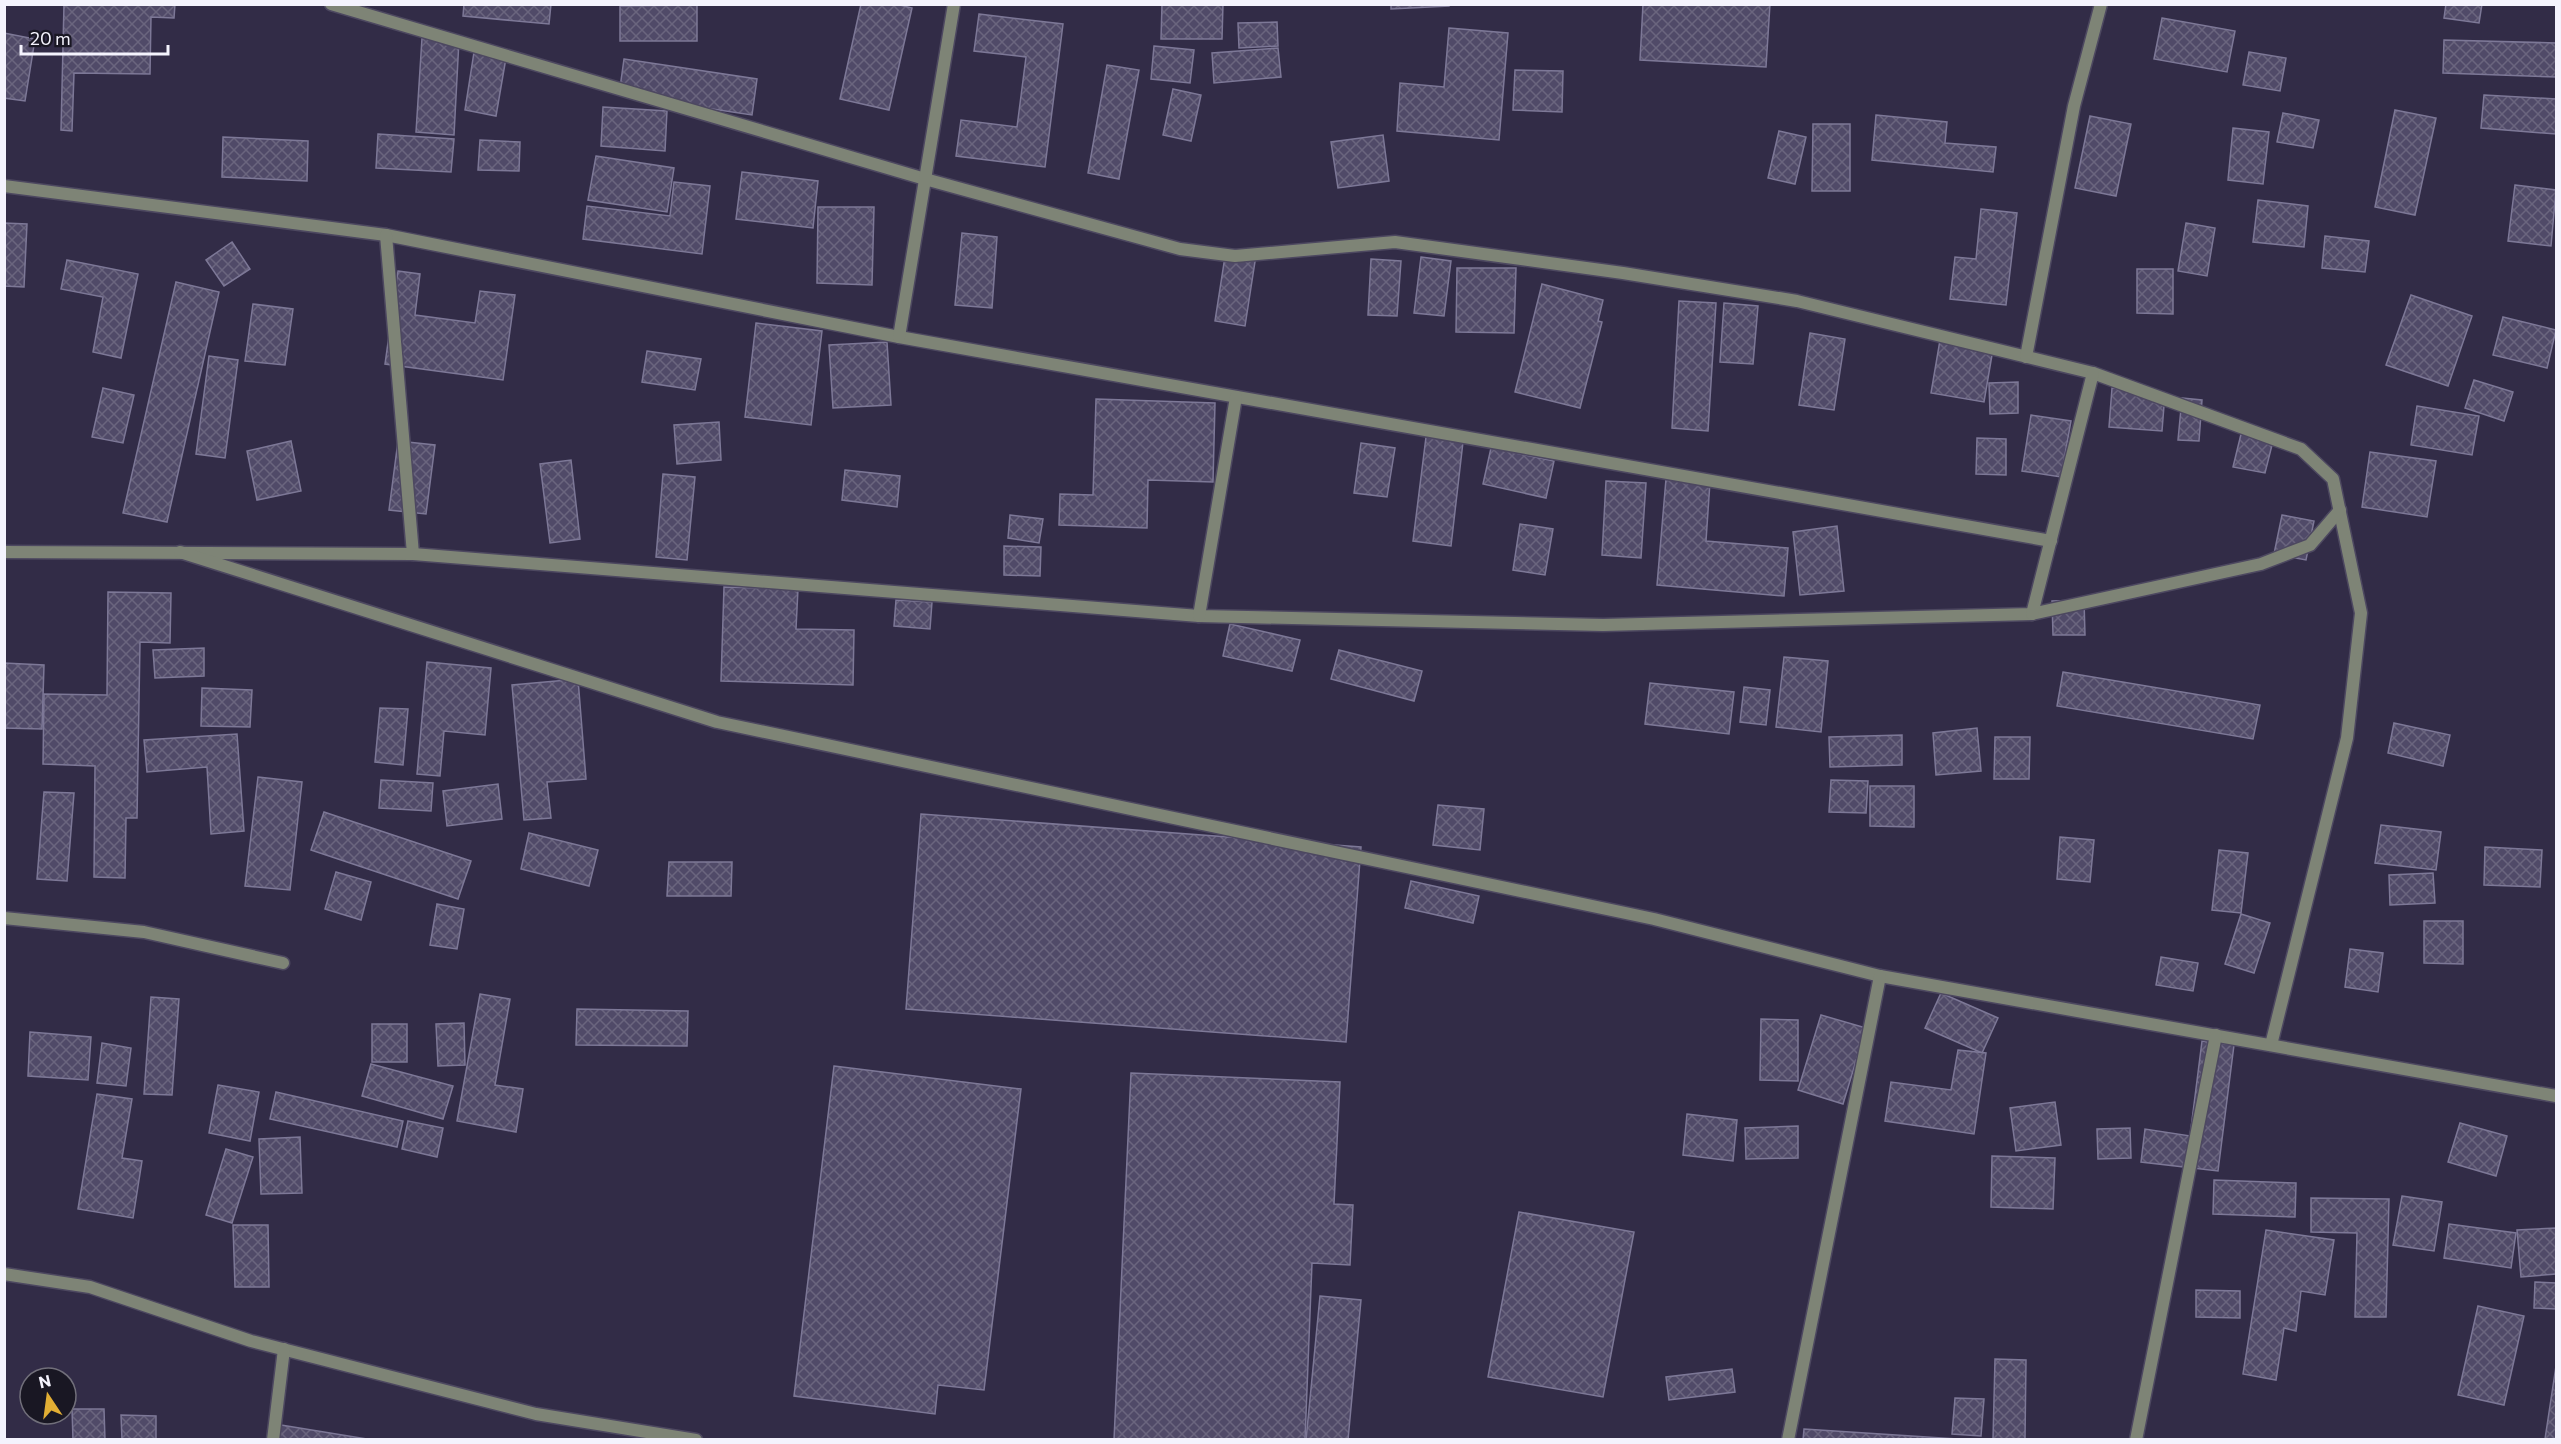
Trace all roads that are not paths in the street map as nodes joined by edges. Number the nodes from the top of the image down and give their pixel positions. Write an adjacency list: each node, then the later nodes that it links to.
1 (331, 4): 4 (street)
2 (954, 4): 4 (street)
3 (2101, 4): 8 (street)
4 (925, 178): 7 (street); 8 (street)
5 (4, 186): 6 (street)
6 (386, 235): 7 (street); 15 (street)
7 (899, 337): 10 (street)
8 (2026, 357): 9 (street)
9 (2093, 373): 11 (street); 12 (street)
10 (1236, 397): 12 (street); 17 (street)
11 (2340, 510): 16 (street); 22 (street)
12 (2051, 541): 16 (street)
13 (4, 552): 14 (street)
14 (180, 552): 15 (street); 20 (street)
15 (413, 554): 17 (street)
16 (2032, 614): 17 (street)
17 (1199, 616)
18 (4, 918): 19 (street)
19 (283, 963)
20 (1880, 976): 21 (street); 28 (street)
21 (2216, 1035): 22 (street); 29 (street)
22 (2271, 1045): 23 (street)
23 (2556, 1096)
24 (4, 1274): 25 (street)
25 (284, 1349): 26 (street); 27 (street)
26 (273, 1440)
27 (696, 1440)
28 (1788, 1440)
29 (2136, 1440)

